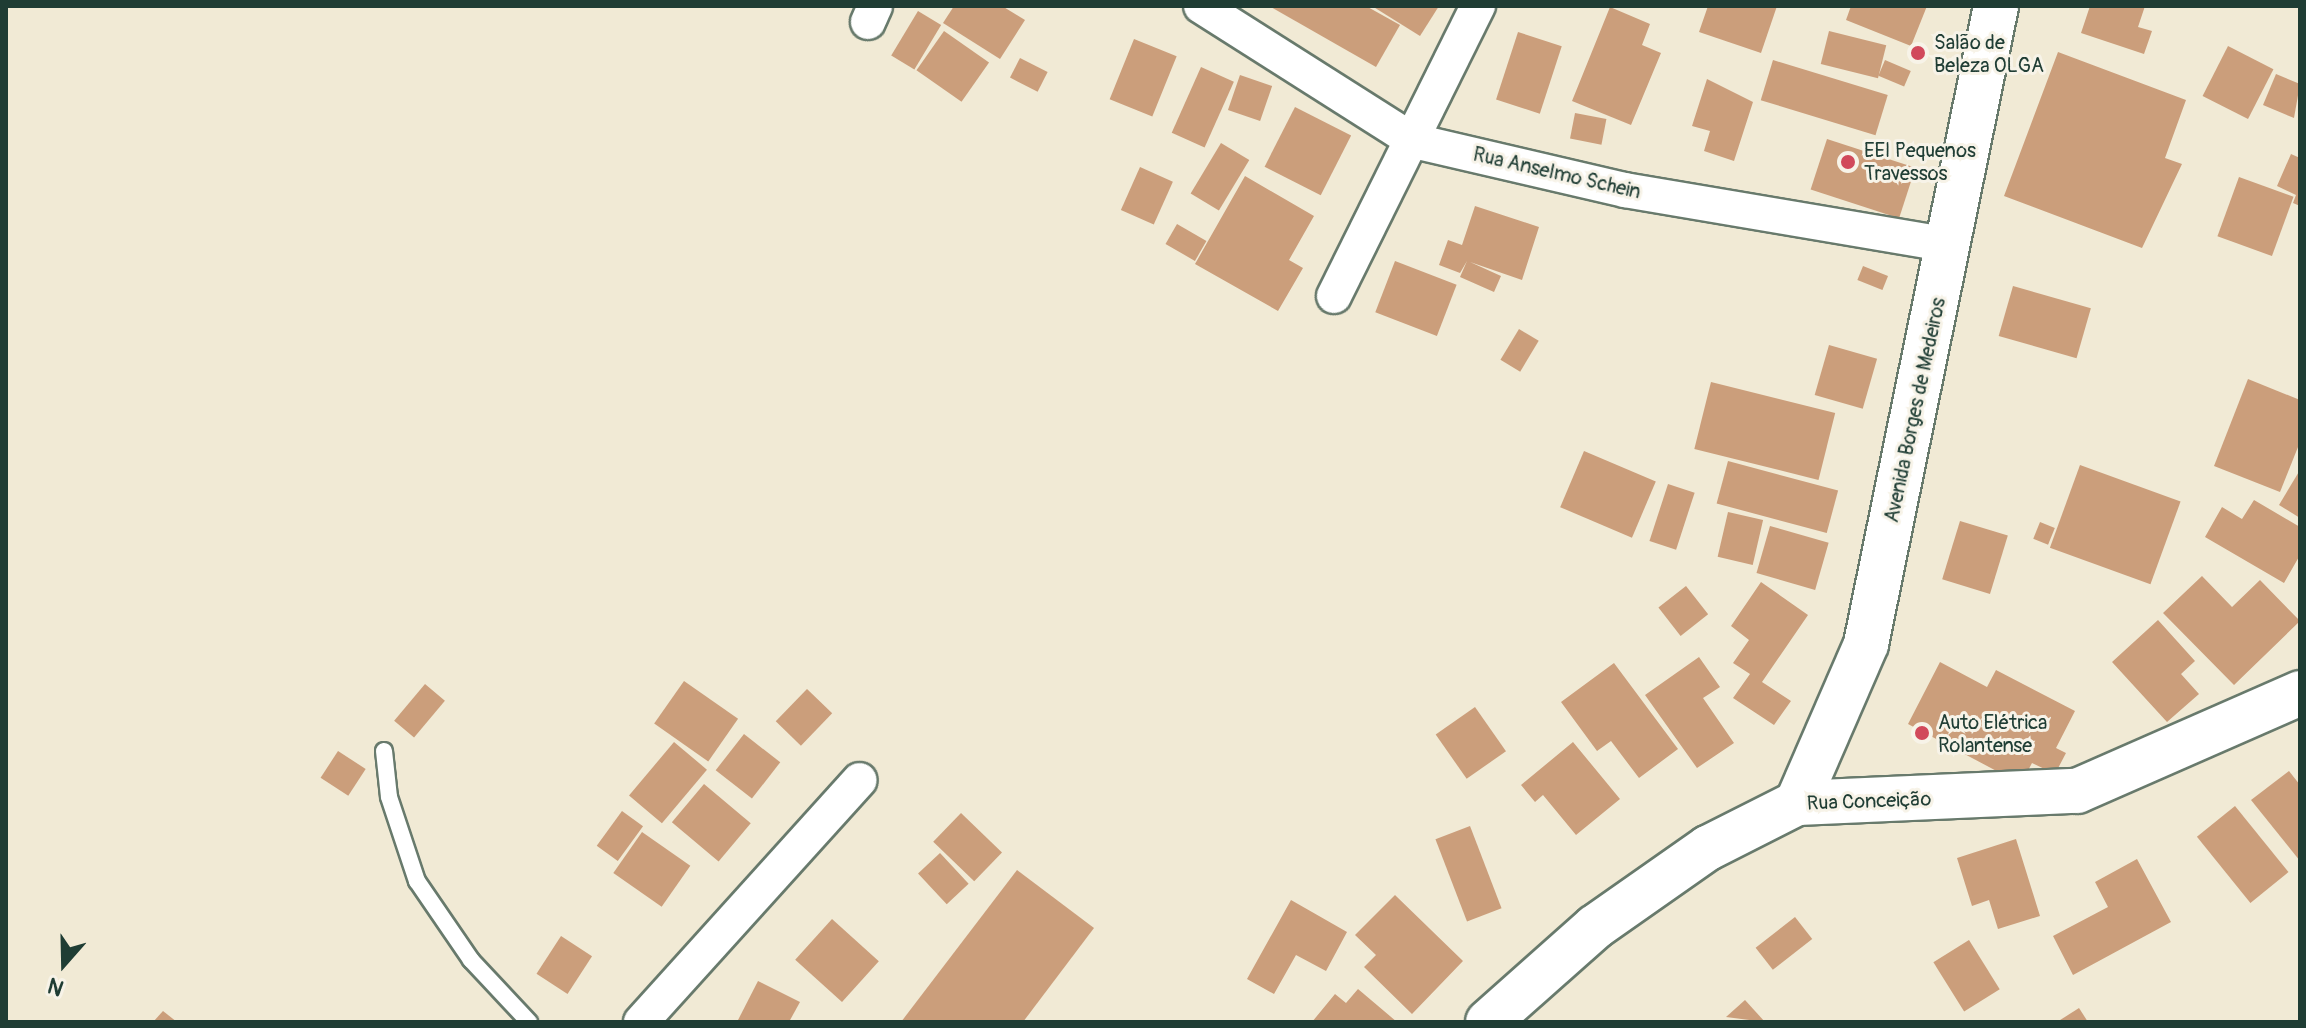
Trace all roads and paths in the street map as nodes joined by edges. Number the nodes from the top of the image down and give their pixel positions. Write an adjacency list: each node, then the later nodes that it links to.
1 (1201, 6): 4 (street, Rua Anselmo Schein)
2 (1478, 6): 4 (street)
3 (1996, 6): 5 (main road, Avenida Borges de Medeiros)
4 (1414, 141): 5 (street, Rua Anselmo Schein); 6 (street)
5 (1949, 245): 10 (main road, Avenida Borges de Medeiros)
6 (1334, 296)
7 (2300, 693): 10 (main road, Rua Conceição)
8 (384, 751): 11 (lane)
9 (860, 780): 12 (street)
10 (1797, 803): 13 (main road, Rua Conceição)
11 (529, 1022)
12 (641, 1022)
13 (1488, 1022)

